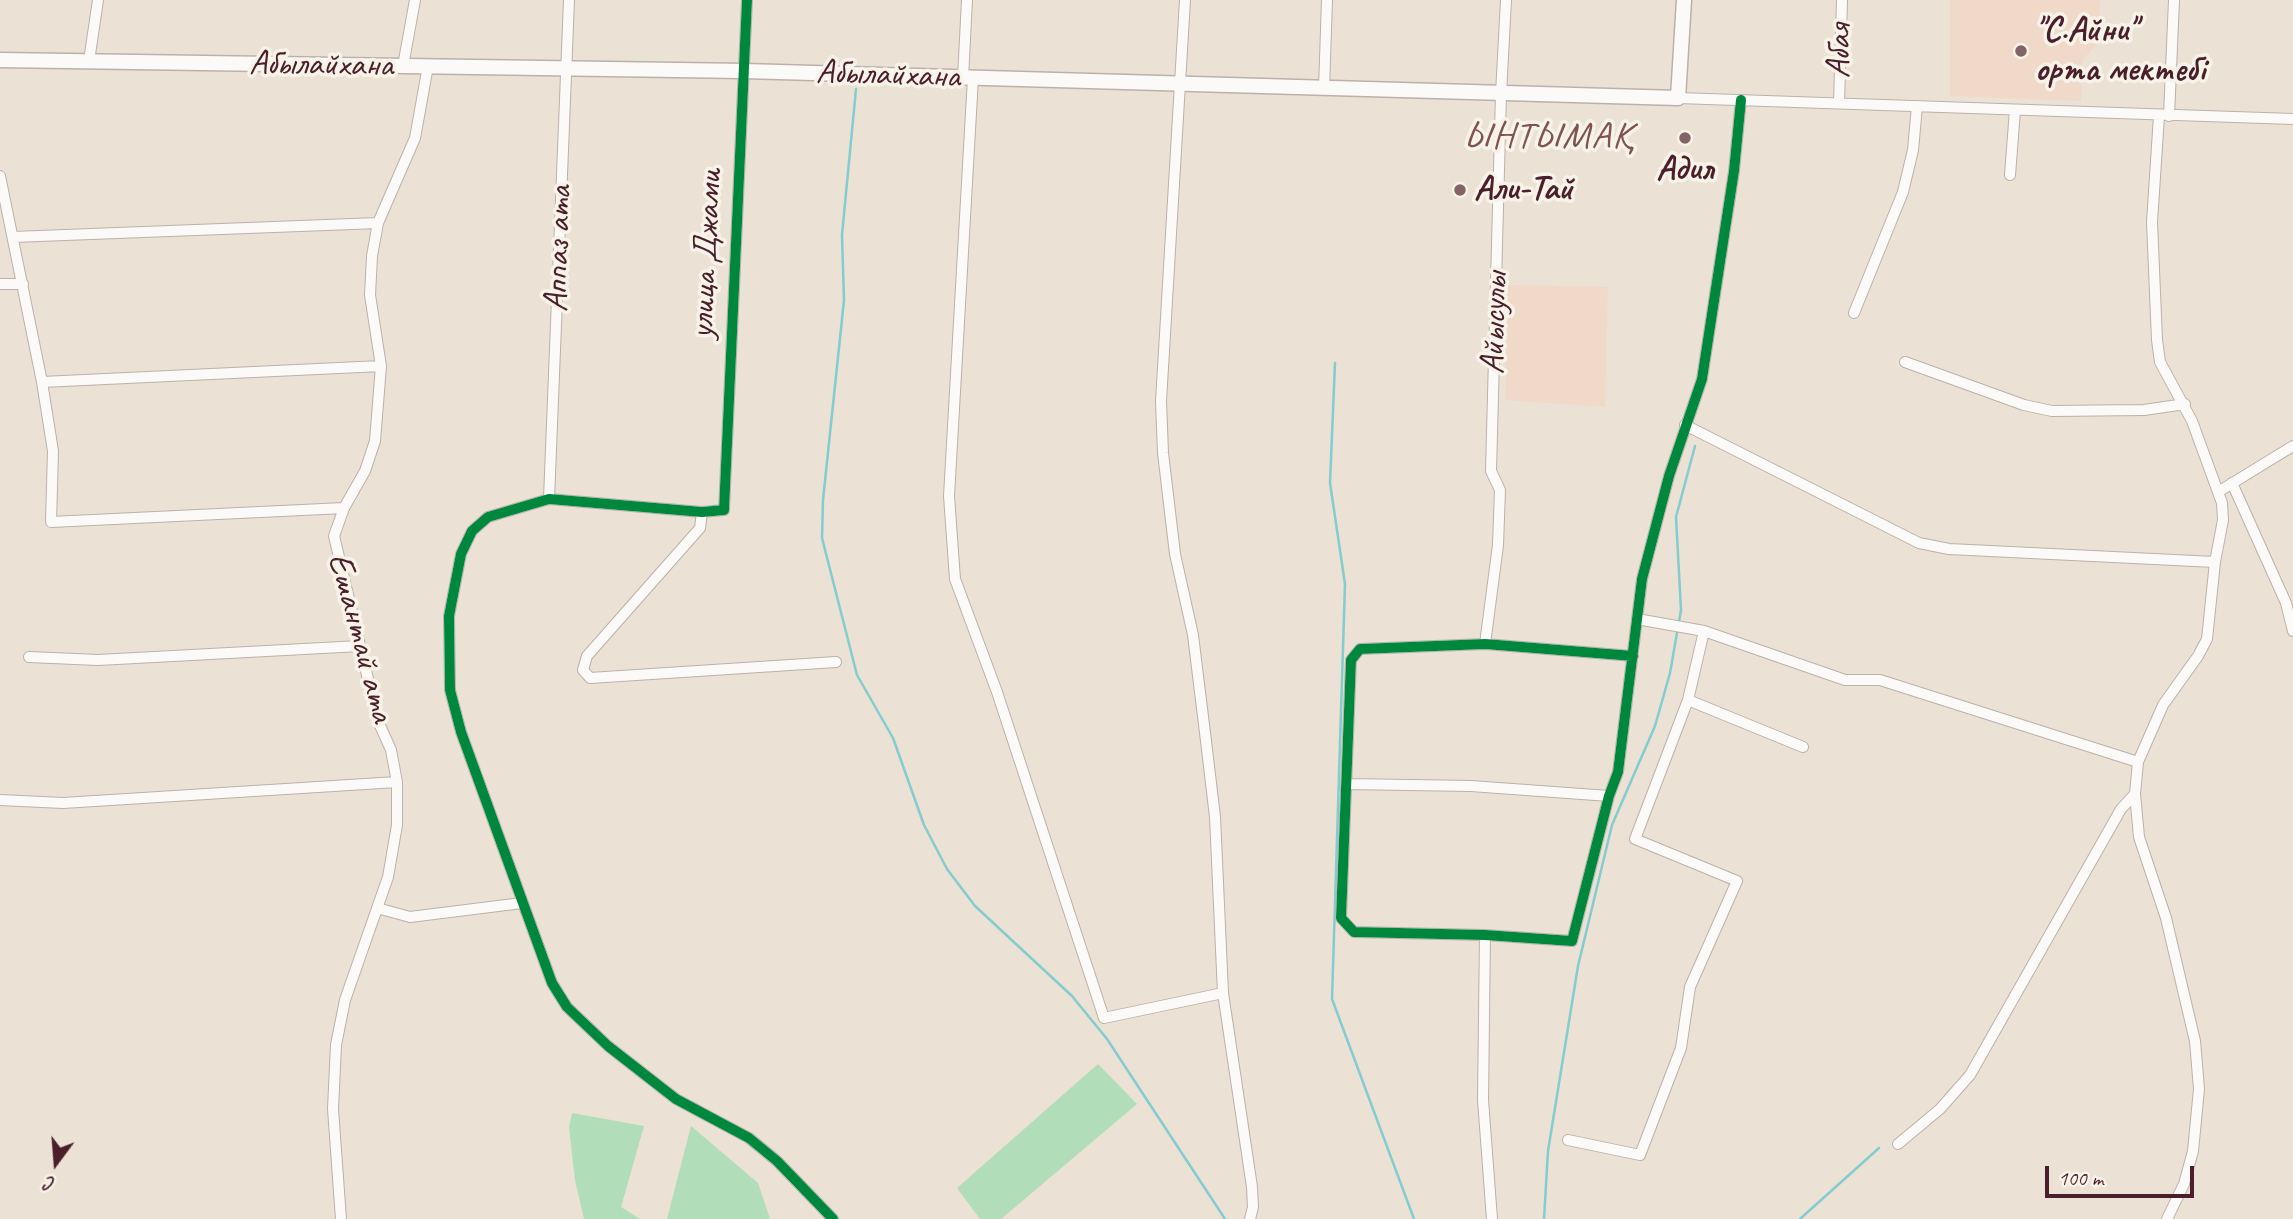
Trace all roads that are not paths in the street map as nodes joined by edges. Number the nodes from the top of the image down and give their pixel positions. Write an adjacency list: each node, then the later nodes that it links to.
1 (97, 0): 13 (street)
2 (415, 0): 14 (street)
3 (569, 0): 16 (street, Аппаз ата)
4 (747, 0): 17 (street, улица Джами)
5 (967, 0): 18 (street)
6 (1185, 0): 19 (street)
7 (1327, 0): 20 (street)
8 (1506, 0): 21 (street, Айысулы)
9 (1684, 0): 22 (main road)
10 (1842, 0): 24 (street, Абая)
11 (2174, 0): 27 (street)
12 (0, 60): 13 (main road, Абылайхана)
13 (89, 61): 14 (main road, Абылайхана)
14 (403, 66): 15 (main road, Абылайхана)
15 (428, 66): 16 (main road, Абылайхана); 31 (street, Ешантай ата)
16 (566, 68): 17 (main road, Абылайхана); 44 (street, Аппаз ата)
17 (744, 71): 18 (main road, Абылайхана); 46 (street, улица Джами)
18 (968, 78): 19 (main road, Абылайхана); 68 (street)
19 (1182, 85): 20 (main road, Абылайхана); 68 (street)
20 (1324, 89): 21 (main road, Абылайхана)
21 (1501, 93): 22 (main road, Абылайхана); 52 (street, Айысулы)
22 (1678, 98): 23 (street)
23 (1741, 100): 24 (street); 40 (street)
24 (1839, 103): 25 (street)
25 (1917, 106): 26 (street); 35 (street)
26 (2015, 110): 27 (street); 29 (street)
27 (2164, 116): 28 (street); 39 (street)
28 (2293, 119)
29 (2010, 175)
30 (0, 176): 32 (street)
31 (378, 223): 32 (street); 37 (street, Ешантай ата)
32 (13, 237): 34 (street)
33 (0, 284): 34 (street)
34 (23, 284): 38 (street)
35 (1854, 313)
36 (1905, 362): 39 (street)
37 (381, 366): 38 (street); 45 (street, Ешантай ата)
38 (42, 382): 45 (street)
39 (2185, 404): 43 (street)
40 (1685, 425): 47 (street); 49 (street)
41 (2293, 446): 42 (street)
42 (2232, 483): 43 (street); 48 (street)
43 (2218, 492): 47 (street)
44 (549, 499): 46 (street); 65 (street)
45 (344, 508): 53 (street, Ешантай ата)
46 (702, 512): 56 (street)
47 (2215, 562): 59 (street)
48 (2291, 616): 51 (street)
49 (1637, 619): 50 (street); 54 (street)
50 (1704, 631): 57 (street); 59 (street)
51 (2293, 631)
52 (1485, 644): 54 (street); 61 (street)
53 (360, 646): 55 (street); 60 (street, Ешантай ата)
54 (1633, 656): 63 (street)
55 (29, 657)
56 (836, 662)
57 (1688, 701): 58 (street); 69 (street)
58 (1803, 747)
59 (2138, 762): 62 (street)
60 (397, 782): 64 (street); 66 (street, Ешантай ата)
61 (1348, 784): 63 (street); 67 (street)
62 (2135, 794): 70 (street); 75 (street)
63 (1609, 796): 67 (street)
64 (0, 800)
65 (522, 903): 66 (street); 72 (street)
66 (377, 908): 71 (street, Ешантай ата)
67 (1485, 935): 74 (street)
68 (1223, 993): 73 (street)
69 (1568, 1140)
70 (1898, 1144)
71 (341, 1219)
72 (833, 1219)
73 (1250, 1219)
74 (1492, 1219)
75 (2167, 1219)

